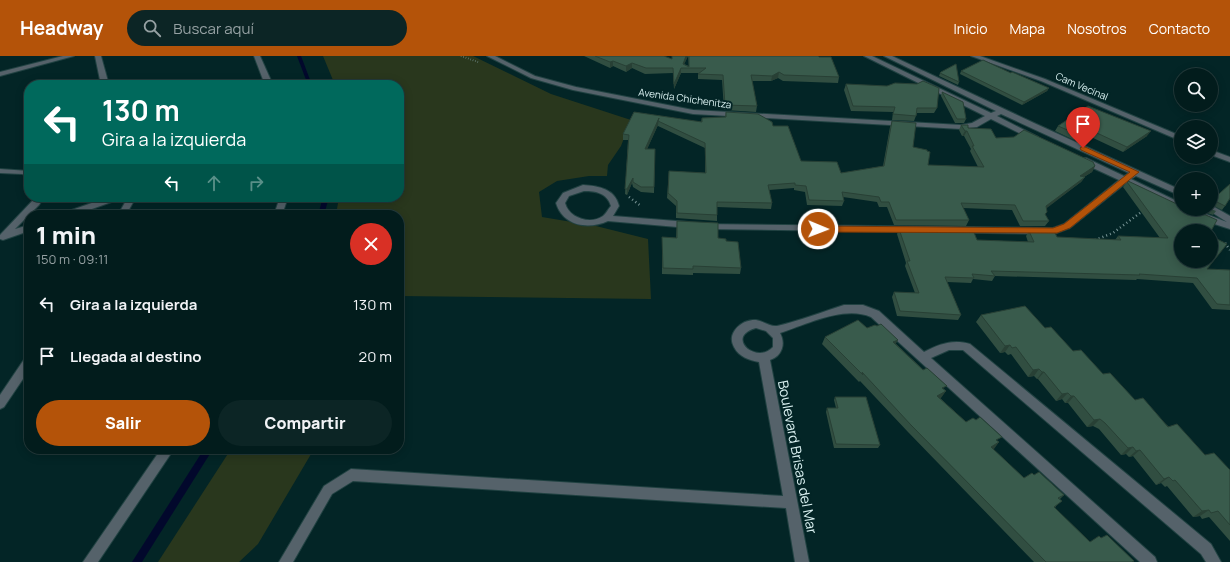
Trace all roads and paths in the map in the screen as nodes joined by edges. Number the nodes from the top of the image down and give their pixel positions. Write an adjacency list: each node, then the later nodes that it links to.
1 (71, 56): 10 (street)
2 (98, 56): 13 (street)
3 (257, 56): 14 (street)
4 (461, 56): 9 (path)
5 (490, 56): 16 (street, Avenida Chichenitza)
6 (867, 56): 16 (street)
7 (887, 56): 15 (street)
8 (974, 56): 17 (street, Cam Vecinal)
9 (484, 64)
10 (8, 73): 11 (street); 12 (street)
11 (0, 74)
12 (0, 79)
13 (104, 80)
14 (267, 80)
15 (1001, 111): 16 (street, Avenida Chichenitza); 23 (street)
16 (992, 117): 18 (street)
17 (1174, 136)
18 (1044, 141)
19 (1218, 155): 21 (street)
20 (1078, 157): 25 (street)
21 (1230, 160)
22 (0, 171): 24 (street)
23 (1135, 172): 25 (street); 26 (street)
24 (24, 173)
25 (1127, 180): 30 (street); 38 (street)
26 (1174, 190)
27 (626, 195): 31 (path)
28 (37, 202): 33 (street)
29 (103, 202): 34 (street)
30 (1174, 203)
31 (644, 208)
32 (1146, 208): 44 (path)
33 (29, 210)
34 (80, 210)
35 (1218, 212): 39 (street)
36 (24, 215): 42 (street)
37 (1202, 216): 40 (street)
38 (606, 218): 38 (street)
39 (1230, 220)
40 (1230, 226)
41 (24, 230): 42 (street)
42 (2, 238)
43 (1223, 241): 45 (path)
44 (1089, 243)
45 (1230, 250)
46 (773, 331): 47 (street); 48 (street); 48 (street)
47 (924, 357): 56 (street); 57 (street)
48 (764, 358): 52 (street, Boulevard Brisas del Mar)
49 (24, 368): 50 (street)
50 (0, 404)
51 (165, 454): 53 (street)
52 (791, 502): 54 (street); 55 (street, Boulevard Brisas del Mar)
53 (90, 562)
54 (286, 562)
55 (802, 562)
56 (1150, 562)
57 (1214, 562)

